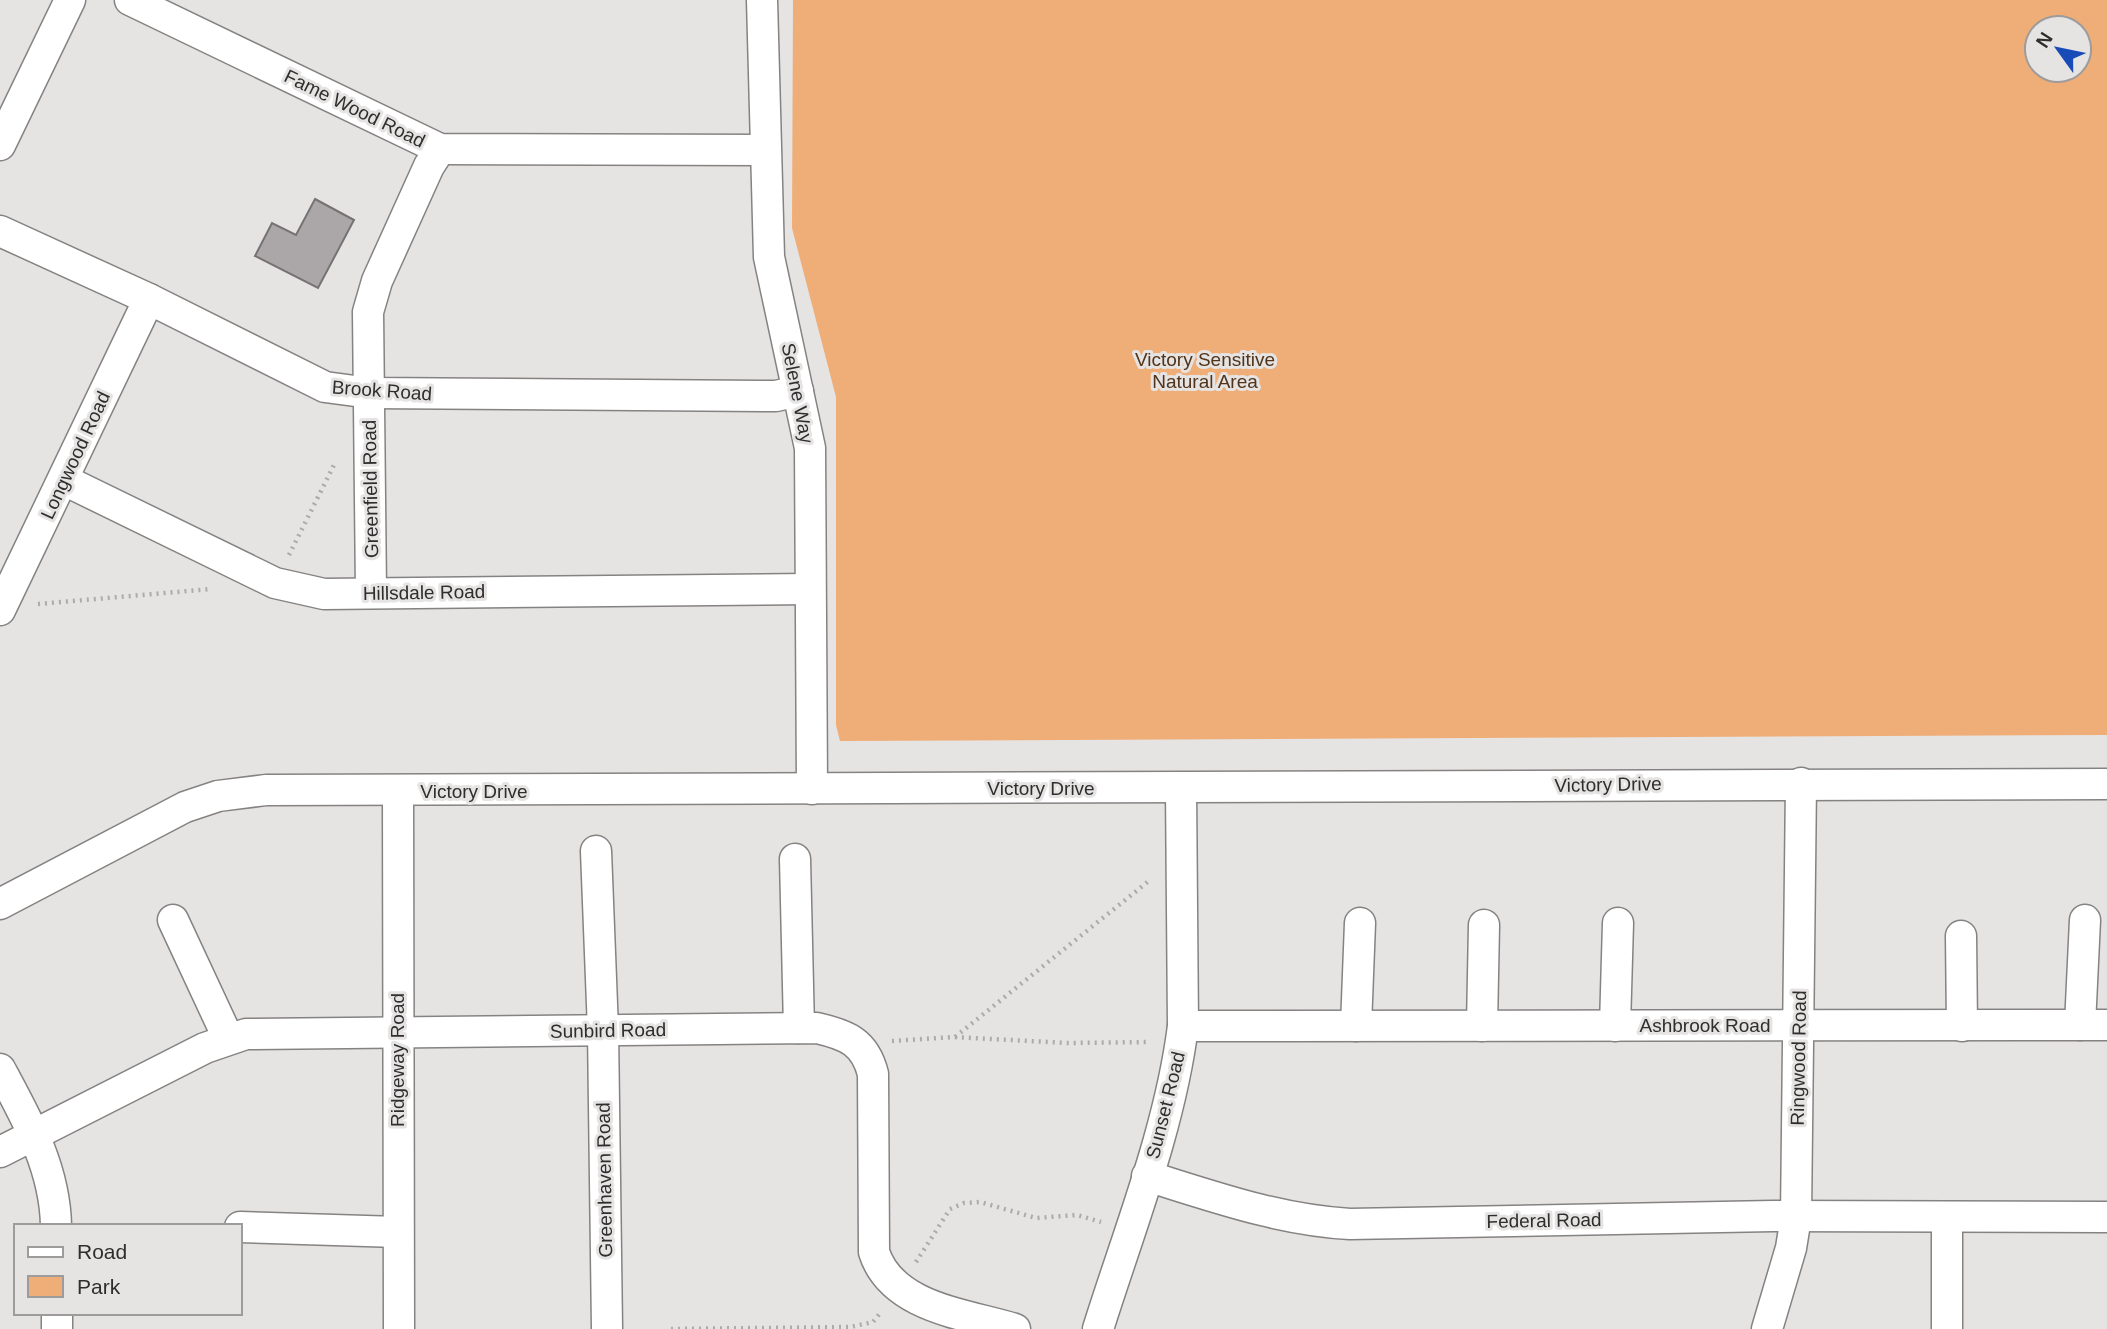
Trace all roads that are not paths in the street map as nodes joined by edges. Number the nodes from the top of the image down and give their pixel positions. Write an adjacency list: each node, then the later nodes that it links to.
1 (70, 0): 4 (street)
2 (130, 0): 5 (street, Fame Wood Road)
3 (761, 0): 6 (street, Selene Way)
4 (0, 145)
5 (440, 149): 6 (street, Fame Wood Road); 10 (street, Greenfield Road)
6 (764, 150): 9 (street, Selene Way)
7 (0, 231): 8 (street, Brook Road)
8 (149, 299): 10 (street, Brook Road); 11 (street, Longwood Road)
9 (798, 391): 10 (street, Brook Road); 12 (street, Selene Way)
10 (370, 393): 13 (street, Greenfield Road)
11 (64, 480): 13 (street, Hillsdale Road); 14 (street, Longwood Road)
12 (810, 589): 13 (street, Hillsdale Road); 18 (street, Selene Way)
13 (371, 592)
14 (0, 610)
15 (1801, 783): 16 (street, Victory Drive); 17 (street, Victory Drive); 34 (street, Ringwood Road)
16 (2107, 784)
17 (1181, 788): 18 (street, Victory Drive); 30 (street, Sunset Road)
18 (812, 789): 19 (street, Victory Drive)
19 (398, 792): 22 (street, Victory Drive); 38 (street, Ridgeway Road)
20 (596, 851): 37 (street, Greenhaven Road)
21 (795, 859): 36 (street)
22 (0, 904)
23 (173, 919): 39 (street)
24 (2085, 919): 29 (street, Ashbrook Road)
25 (1360, 923): 31 (street)
26 (1618, 923): 33 (street, Ashbrook Road)
27 (1484, 925): 32 (street)
28 (1961, 936): 35 (street)
29 (2093, 1025): 35 (street, Ashbrook Road)
30 (1184, 1026): 31 (street, Ashbrook Road); 43 (street, Sunset Road)
31 (1356, 1026): 32 (street, Ashbrook Road)
32 (1482, 1026): 33 (street, Ashbrook Road)
33 (1615, 1026): 34 (street, Ashbrook Road)
34 (1799, 1026): 35 (street, Ashbrook Road); 44 (street, Ringwood Road)
35 (1962, 1026)
36 (799, 1028): 37 (street, Sunbird Road); 52 (street, Sunbird Road)
37 (603, 1030): 38 (street, Sunbird Road); 51 (street, Greenhaven Road)
38 (396, 1032): 39 (street, Sunbird Road); 49 (street, Ridgeway Road)
39 (228, 1038): 41 (street, Sunbird Road)
40 (0, 1069): 41 (street)
41 (35, 1134): 42 (street, Sunbird Road); 47 (street)
42 (0, 1152)
43 (1147, 1176): 44 (street, Federal Road); 53 (street, Sunset Road)
44 (1796, 1217): 45 (street, Federal Road); 54 (street, Ringwood Road)
45 (1947, 1217): 46 (street, Federal Road); 55 (street)
46 (2107, 1217)
47 (56, 1224)
48 (242, 1227): 49 (street)
49 (398, 1233): 50 (street, Ridgeway Road)
50 (399, 1329)
51 (607, 1329)
52 (1015, 1329)
53 (1098, 1329)
54 (1766, 1329)
55 (1947, 1329)

